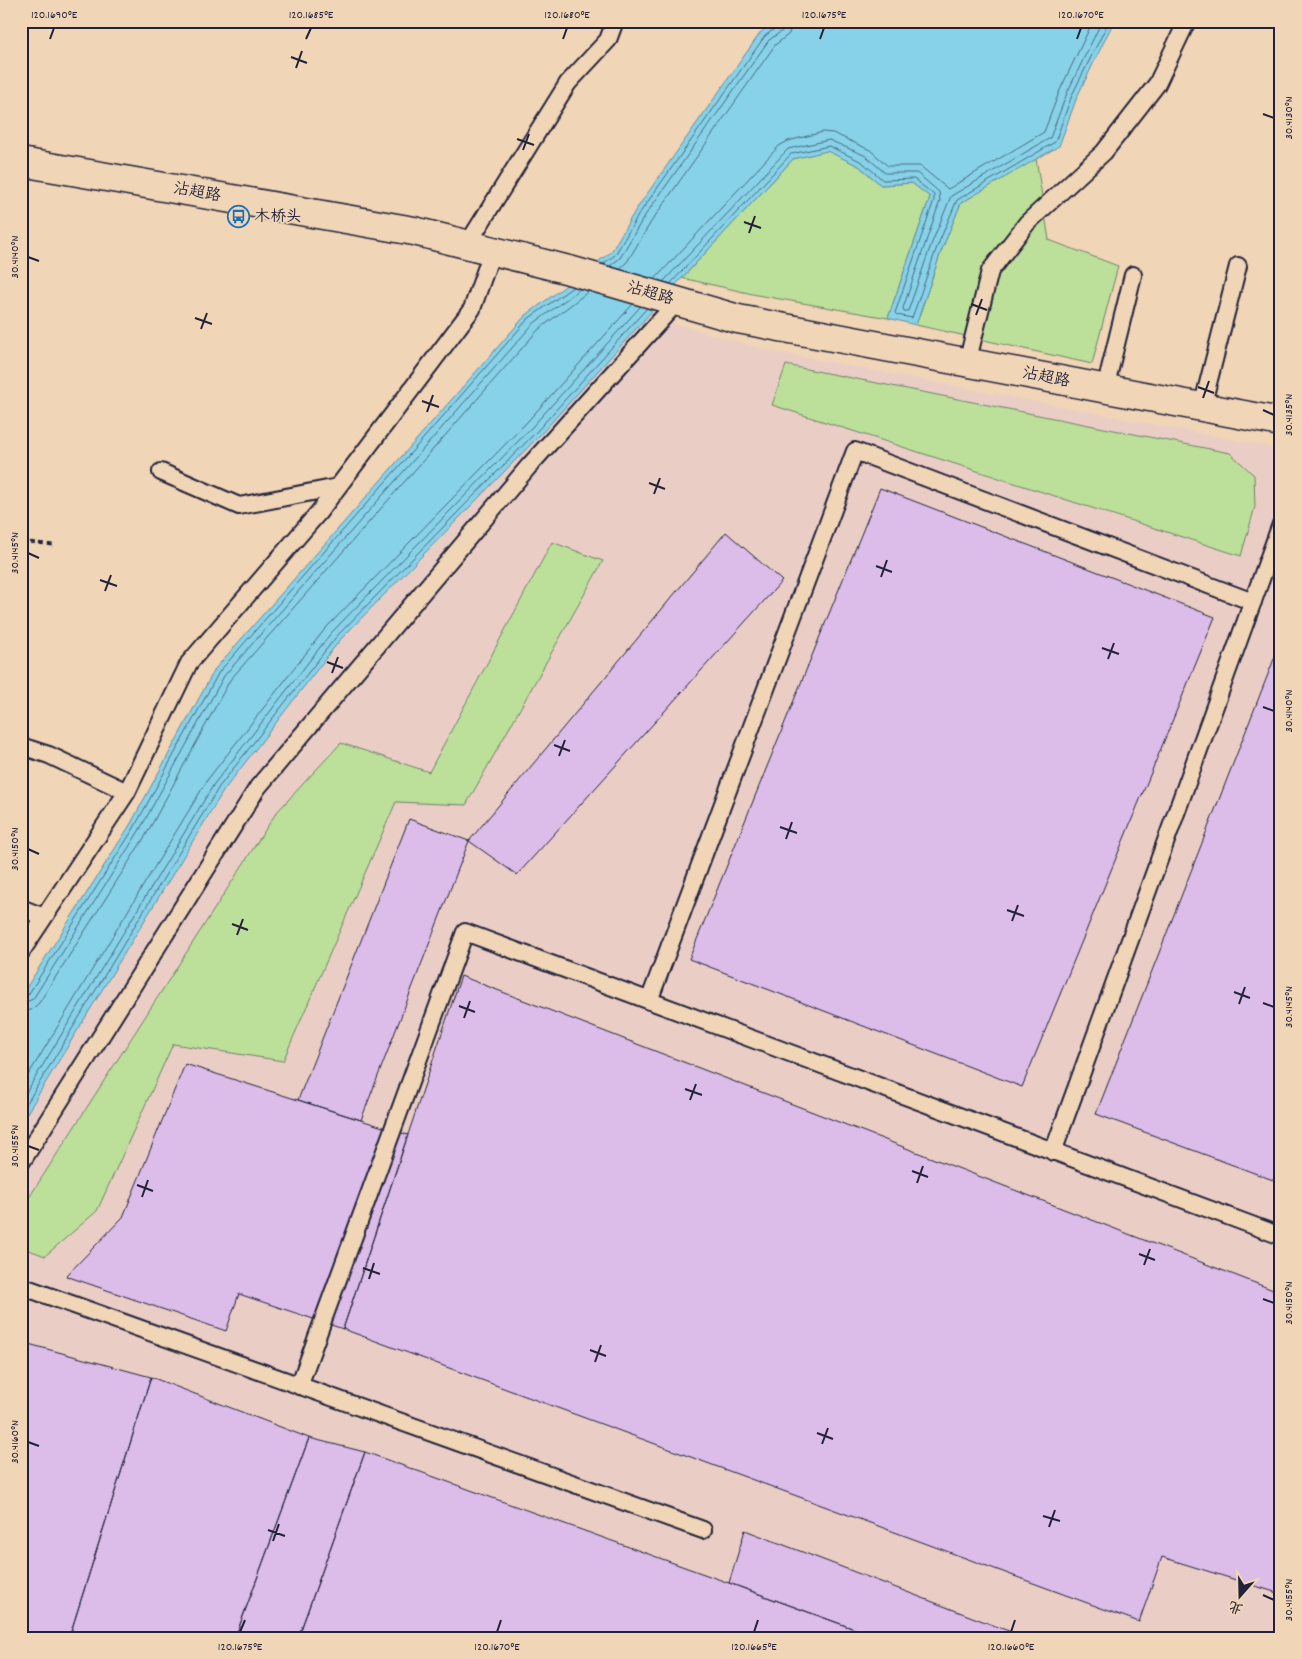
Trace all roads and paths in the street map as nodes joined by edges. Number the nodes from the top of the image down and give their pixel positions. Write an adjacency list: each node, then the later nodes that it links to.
1 (615, 21): 4 (lane)
2 (1187, 21): 8 (lane)
3 (21, 162): 4 (street, 沾超路)
4 (480, 249): 7 (street, 沾超路); 13 (lane)
5 (1238, 266): 10 (lane)
6 (1133, 275): 9 (lane)
7 (671, 300): 8 (street, 沾超路); 25 (lane)
8 (967, 363): 9 (street, 沾超路)
9 (1106, 389): 10 (street, 沾超路)
10 (1202, 407): 11 (street, 沾超路)
11 (1281, 422)
12 (161, 472): 13 (lane)
13 (338, 487): 19 (lane)
14 (1281, 524): 17 (lane)
15 (21, 541): 16 (path)
16 (53, 546)
17 (1253, 602): 23 (lane); 24 (lane)
18 (21, 746): 19 (lane)
19 (128, 792): 21 (lane)
20 (21, 908): 21 (lane)
21 (44, 917): 22 (lane)
22 (21, 952)
23 (648, 1001): 24 (lane); 28 (lane)
24 (1053, 1152): 26 (lane)
25 (21, 1162)
26 (1281, 1236)
27 (21, 1286): 28 (lane)
28 (299, 1386): 29 (lane)
29 (703, 1530)

